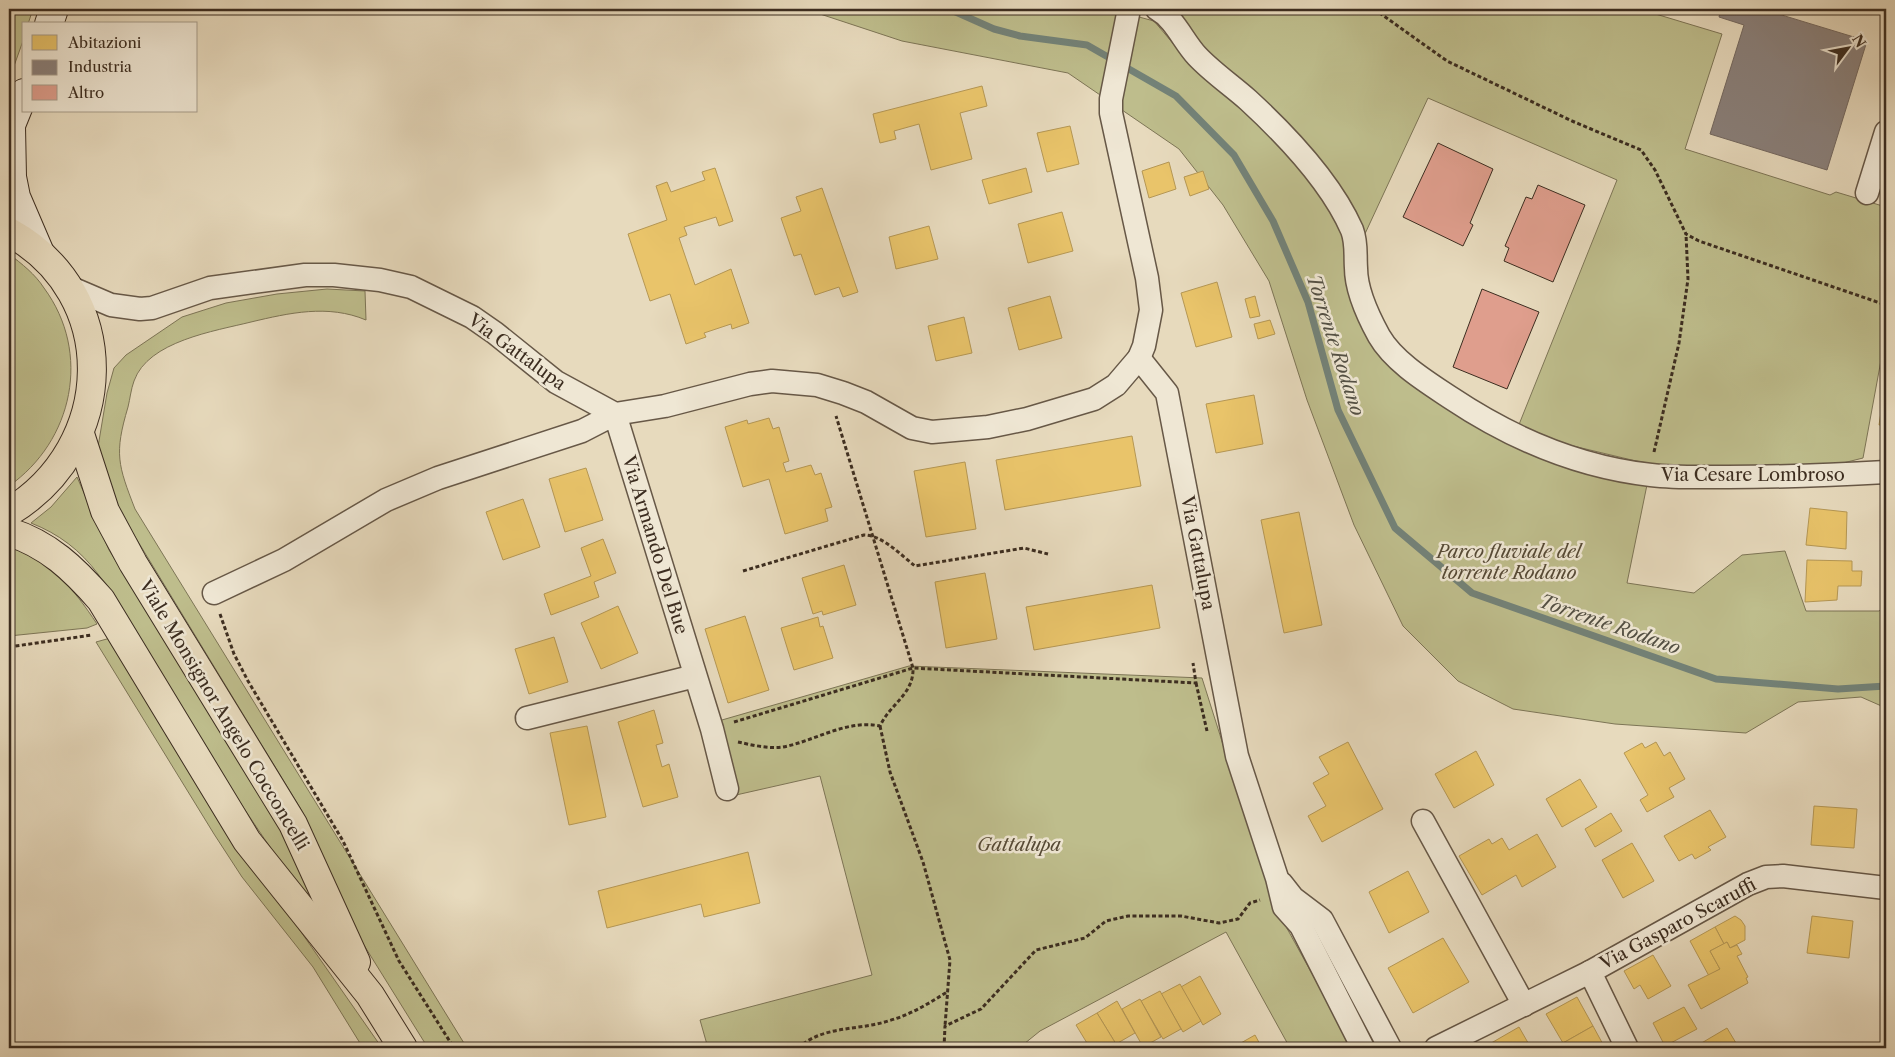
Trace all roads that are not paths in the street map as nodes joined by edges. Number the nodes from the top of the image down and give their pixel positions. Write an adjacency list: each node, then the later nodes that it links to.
1 (54, 9): 4 (main road)
2 (1157, 9): 15 (street, Via Cesare Lombroso)
3 (1129, 12): 12 (street)
4 (50, 22)
5 (22, 98): 6 (main road)
6 (10, 128): 10 (main road)
7 (1886, 132): 8 (street)
8 (1867, 193)
9 (9, 232): 10 (main road)
10 (40, 253): 11 (main road)
11 (69, 287): 13 (street, Via Gattalupa); 14 (main road)
12 (1139, 358): 13 (street); 23 (street, Via Gattalupa)
13 (616, 414): 18 (street); 19 (street, Via Armando Del Bue)
14 (80, 434): 16 (main road); 26 (main road, Viale Monsignor Angelo Cocconcelli)
15 (1886, 472)
16 (9, 512)
17 (9, 532): 26 (main road, Viale Monsignor Angelo Cocconcelli)
18 (214, 593)
19 (696, 676): 20 (street); 21 (street, Via Armando Del Bue)
20 (527, 718)
21 (727, 789)
22 (1423, 822): 27 (street)
23 (1277, 878): 30 (street); 31 (street)
24 (1886, 888): 25 (street, Via Gasparo Scaruffi)
25 (1590, 972): 27 (street, Via Gasparo Scaruffi); 33 (street, Via Gasparo Scaruffi)
26 (370, 995): 29 (main road, Viale Monsignor Angelo Cocconcelli)
27 (1524, 1005): 28 (street, Via Gasparo Scaruffi)
28 (1467, 1042): 32 (street, Via Gasparo Scaruffi)
29 (403, 1048)
30 (1363, 1048)
31 (1390, 1048)
32 (1436, 1048)
33 (1627, 1048)

